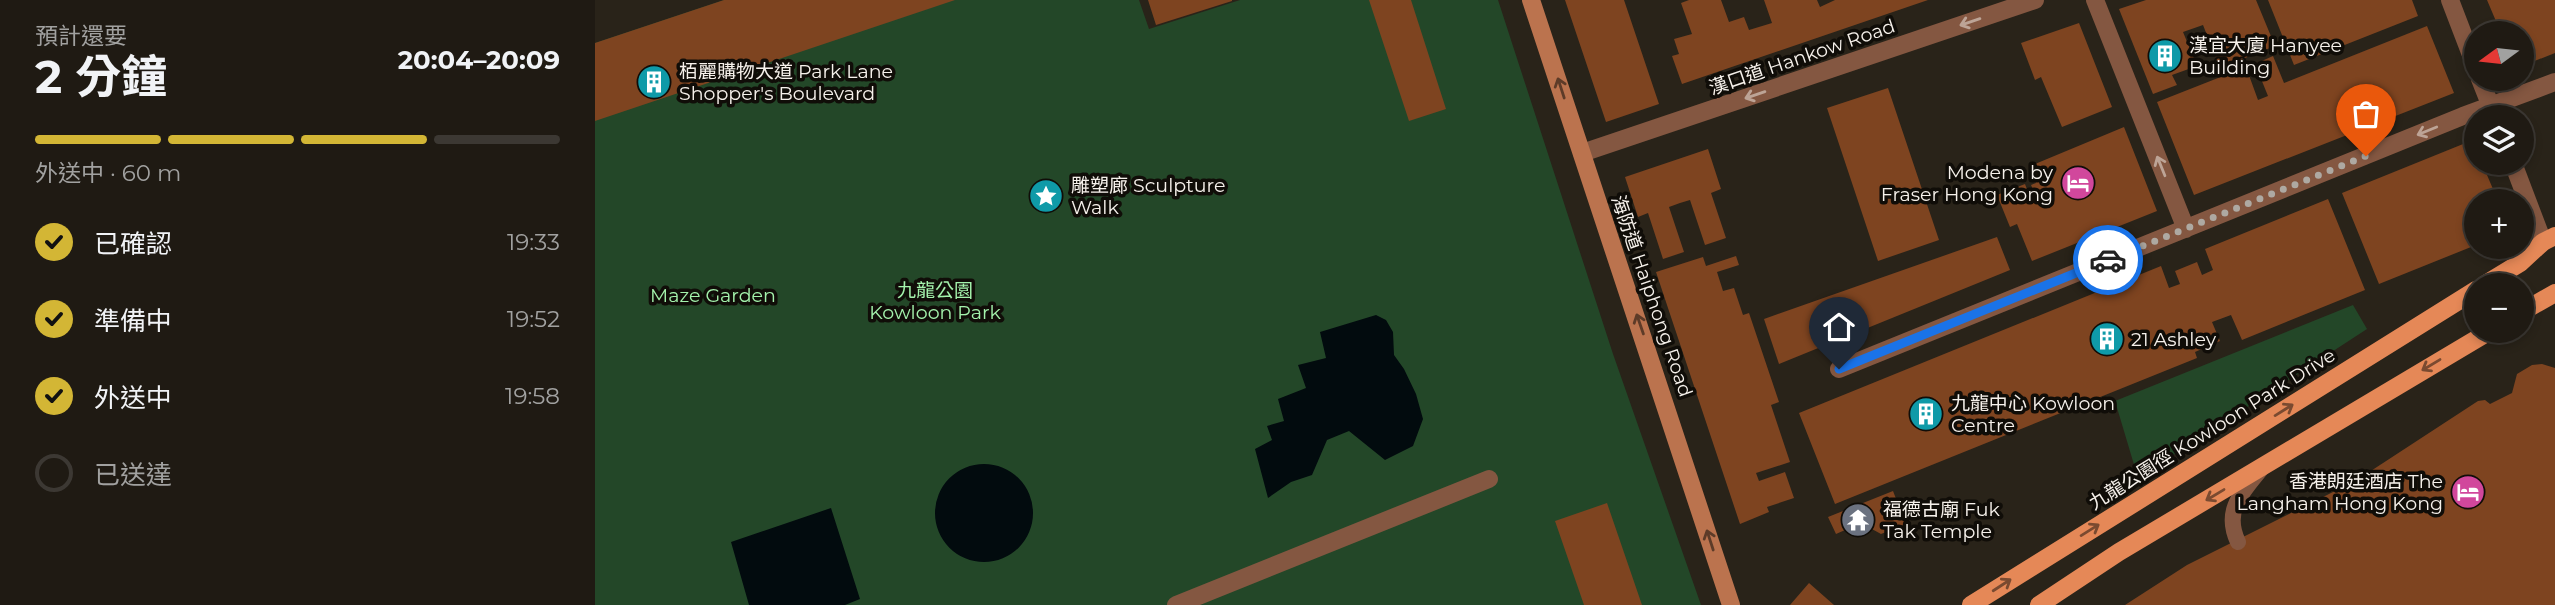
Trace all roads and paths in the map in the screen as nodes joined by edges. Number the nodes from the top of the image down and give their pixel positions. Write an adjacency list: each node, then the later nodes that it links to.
1 (1531, 0): 9 (street, 海防道 Haiphong Road, one-way to 1)
2 (2035, 0): 9 (street, 漢口道 Hankow Road, one-way to 9)
3 (2095, 0): 11 (street, one-way to 3)
4 (2450, 0): 5 (street)
5 (2464, 37)
6 (2555, 82): 7 (street)
7 (2507, 105)
8 (2464, 123): 11 (street, one-way to 11)
9 (1582, 153): 23 (street, 海防道 Haiphong Road, one-way to 9)
10 (2519, 175): 12 (street)
11 (2186, 229): 18 (street)
12 (2551, 241): 13 (main road)
13 (2504, 273)
14 (2555, 292): 16 (main road)
15 (2464, 297): 24 (main road, 九龍公園徑 Kowloon Park Drive, one-way to 15)
16 (2534, 305)
17 (2470, 343): 19 (main road, one-way to 19)
18 (1839, 369)
19 (2265, 465): 21 (lane); 25 (main road, one-way to 25)
20 (1489, 479): 22 (street)
21 (2238, 542)
22 (1176, 605)
23 (1731, 605)
24 (1971, 605)
25 (2040, 605)

